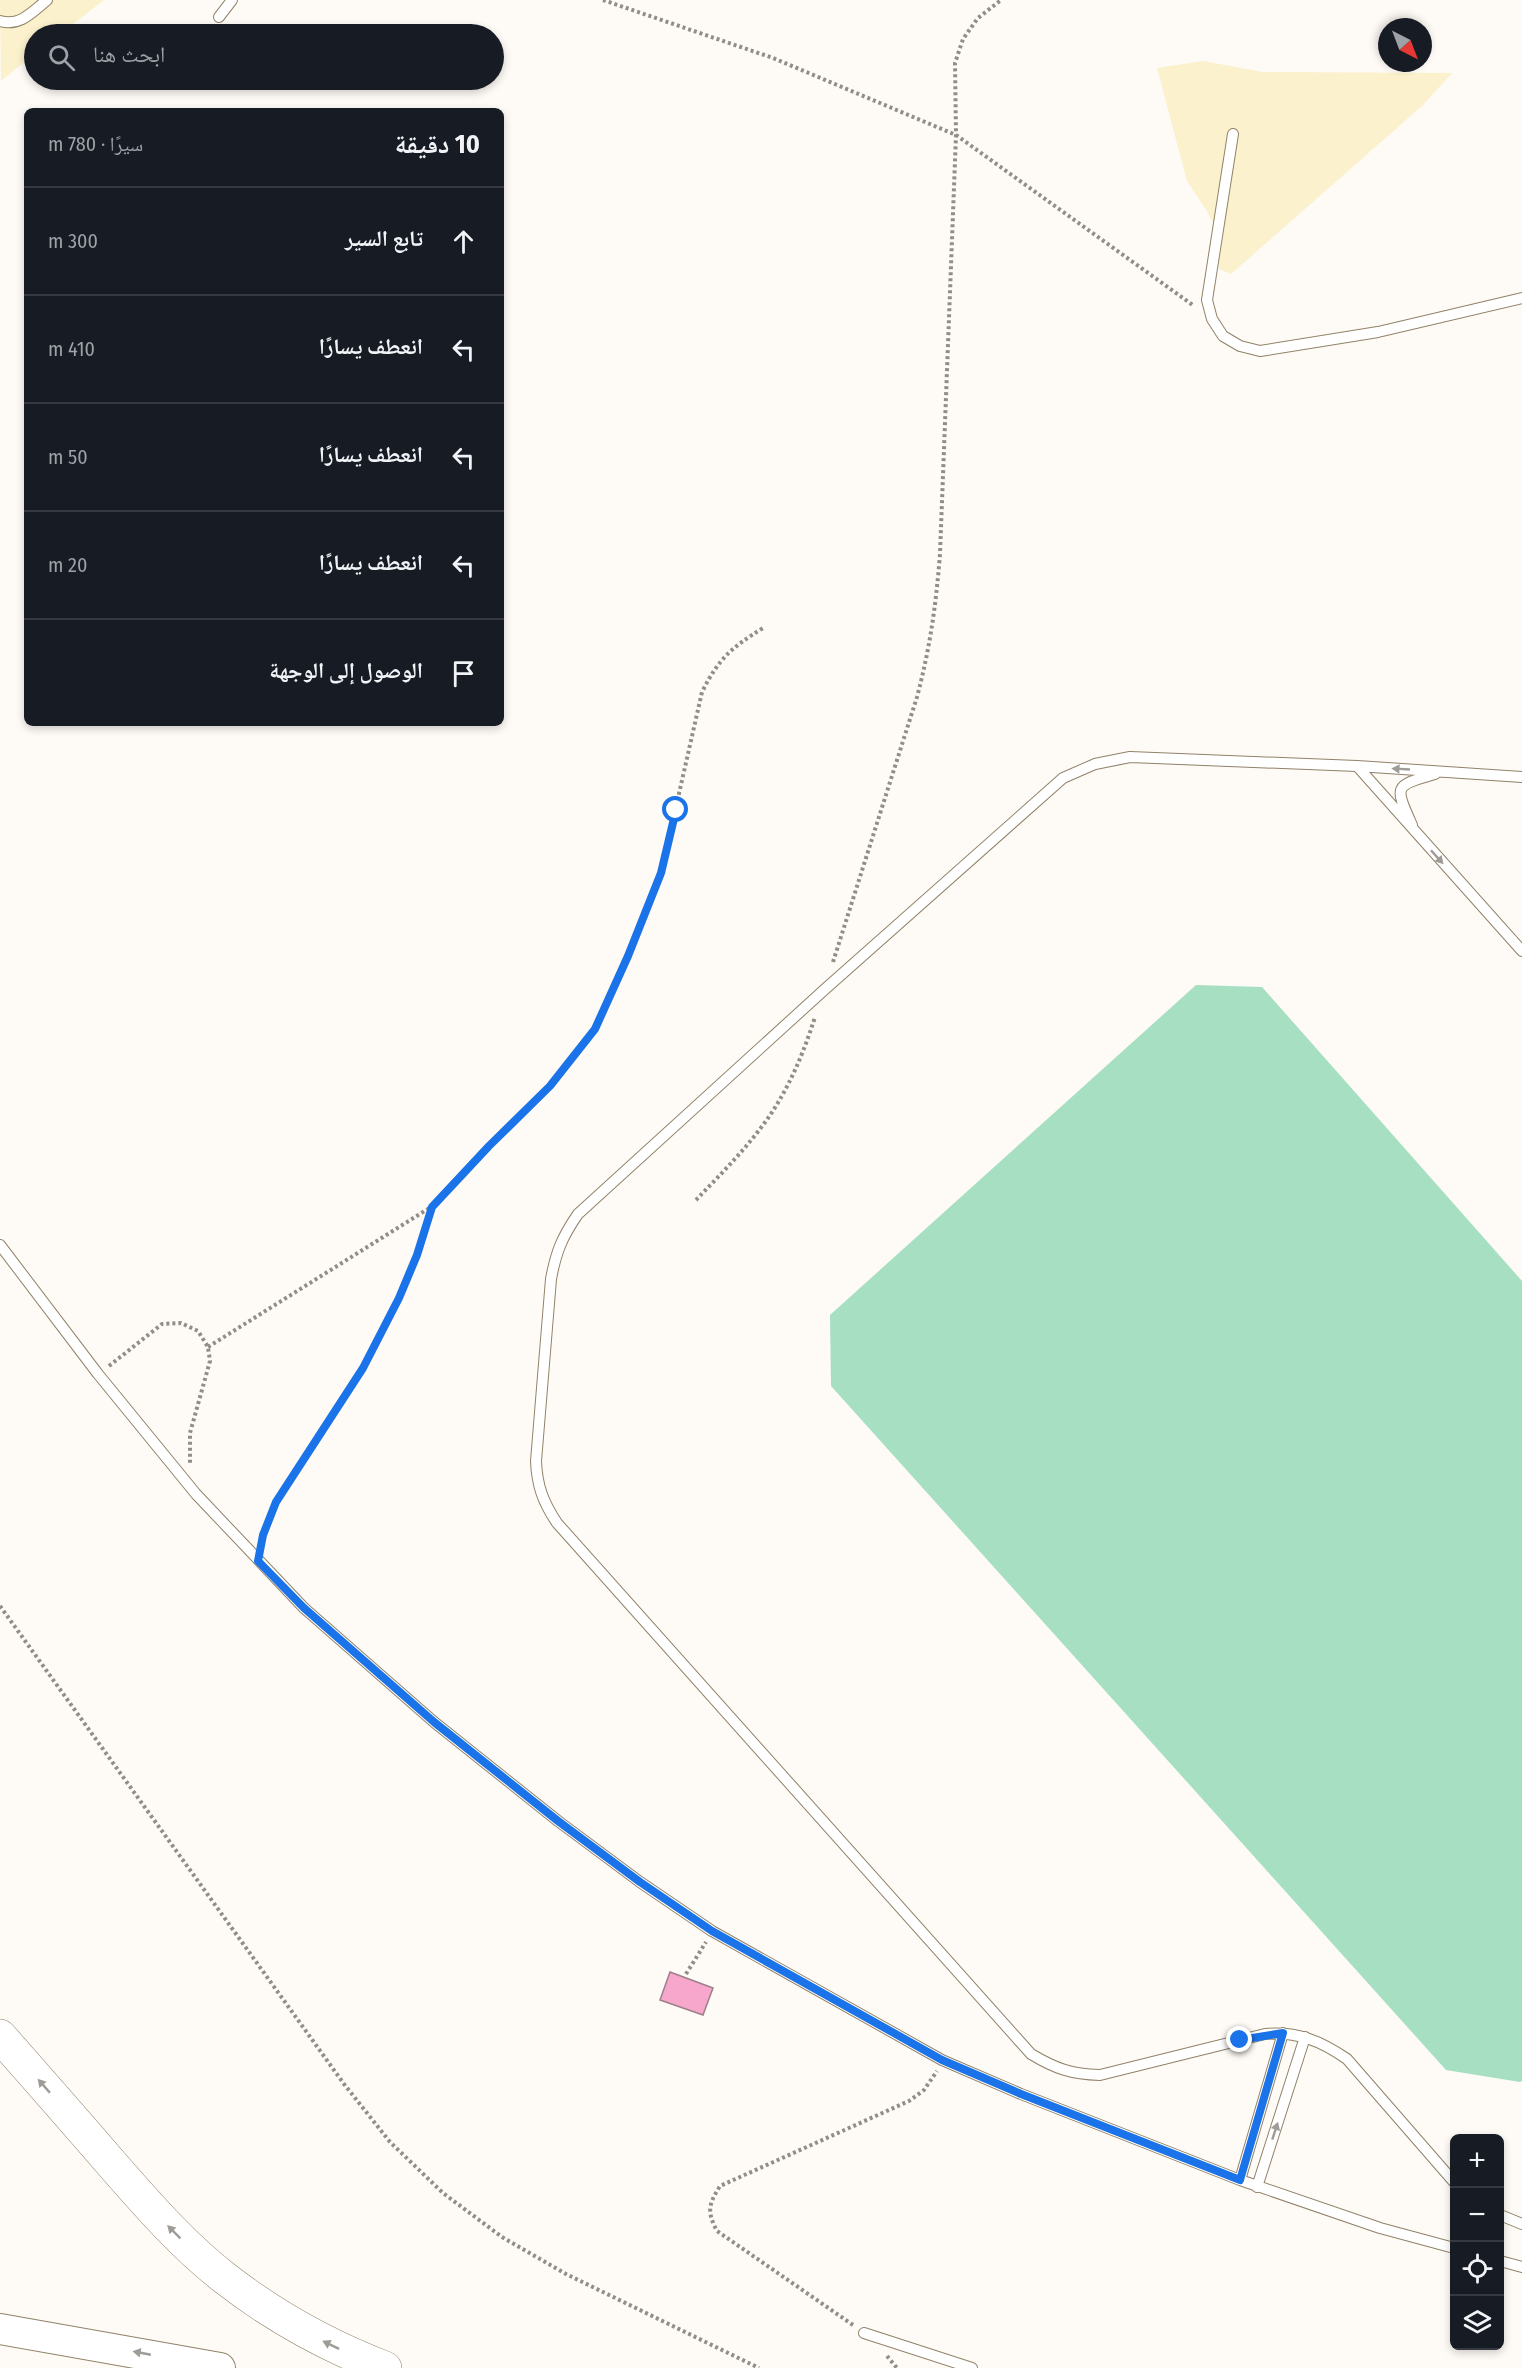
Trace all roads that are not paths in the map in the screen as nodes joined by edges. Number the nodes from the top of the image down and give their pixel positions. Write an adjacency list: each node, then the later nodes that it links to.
1 (46, 0): 4 (lane)
2 (232, 0): 3 (lane)
3 (219, 17)
4 (0, 21)
5 (1233, 134): 6 (lane)
6 (1522, 298)
7 (1357, 766): 8 (lane, one-way to 7); 10 (lane); 13 (lane)
8 (1444, 772): 9 (lane); 10 (lane)
9 (1522, 777)
10 (1417, 836): 11 (lane, one-way to 11)
11 (1522, 951)
12 (0, 1245): 17 (lane)
13 (1283, 2033): 15 (lane); 17 (lane)
14 (0, 2036): 27 (highway, one-way to 14)
15 (1305, 2037): 16 (lane); 18 (lane, one-way to 15)
16 (1450, 2176)
17 (1240, 2180): 18 (lane)
18 (1257, 2187): 21 (lane)
19 (1504, 2217): 20 (lane)
20 (1522, 2224)
21 (1450, 2247)
22 (1504, 2262): 23 (lane)
23 (1522, 2267)
24 (0, 2329): 26 (main road, one-way to 24)
25 (864, 2333): 28 (lane)
26 (220, 2368)
27 (385, 2368)
28 (972, 2368)

